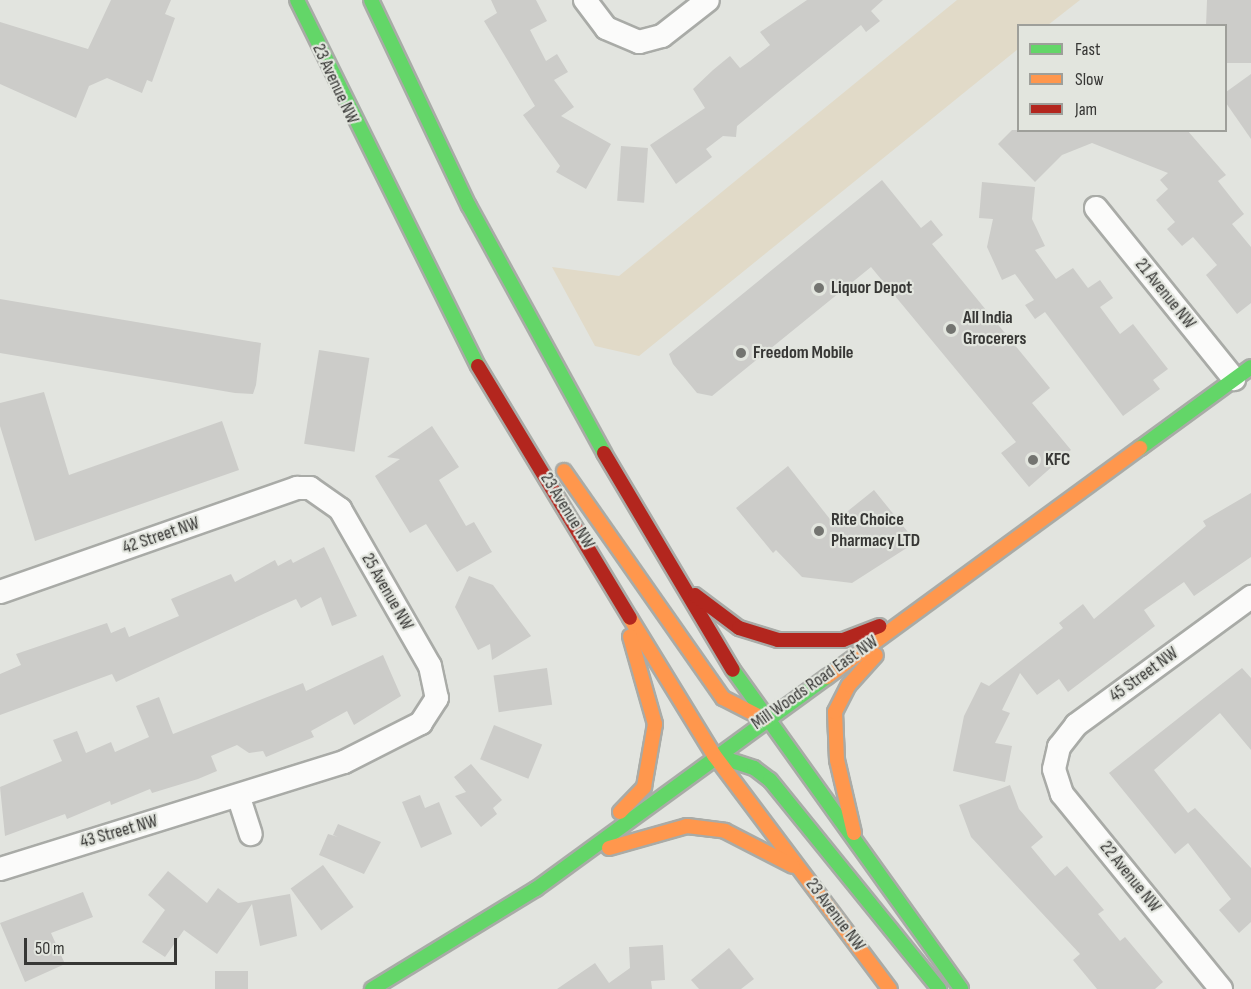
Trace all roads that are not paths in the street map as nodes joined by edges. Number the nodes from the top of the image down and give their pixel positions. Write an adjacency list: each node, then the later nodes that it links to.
1 (297, 0): 6 (main road, 23 Avenue NW)
2 (371, 0): 9 (main road)
3 (585, 0): 4 (street)
4 (708, 0)
5 (1096, 208): 7 (street, 21 Avenue NW)
6 (481, 372): 10 (main road, 23 Avenue NW); 15 (main road)
7 (1242, 373): 13 (main road, Mill Woods Road East NW)
8 (322, 494): 11 (street, 42 Street NW); 14 (street, 25 Avenue NW)
9 (677, 580): 13 (main road); 15 (main road)
10 (615, 590): 16 (main road, 23 Avenue NW); 21 (main road)
11 (0, 592)
12 (1249, 602): 17 (street, 45 Street NW)
13 (913, 614): 15 (main road, Mill Woods Road East NW); 20 (main road)
14 (437, 699): 18 (street, 43 Street NW)
15 (764, 719): 16 (main road, Mill Woods Road East NW); 20 (main road)
16 (714, 755): 21 (main road, Mill Woods Road East NW); 23 (main road, 23 Avenue NW); 26 (main road)
17 (1055, 758): 28 (street, 22 Avenue NW)
18 (239, 798): 19 (street); 22 (street, 43 Street NW)
19 (251, 834)
20 (858, 848): 27 (main road)
21 (574, 861): 23 (main road); 24 (main road, Mill Woods Road East NW)
22 (0, 869)
23 (813, 886): 25 (main road, 23 Avenue NW)
24 (372, 989)
25 (890, 989)
26 (939, 989)
27 (961, 989)
28 (1221, 989)

